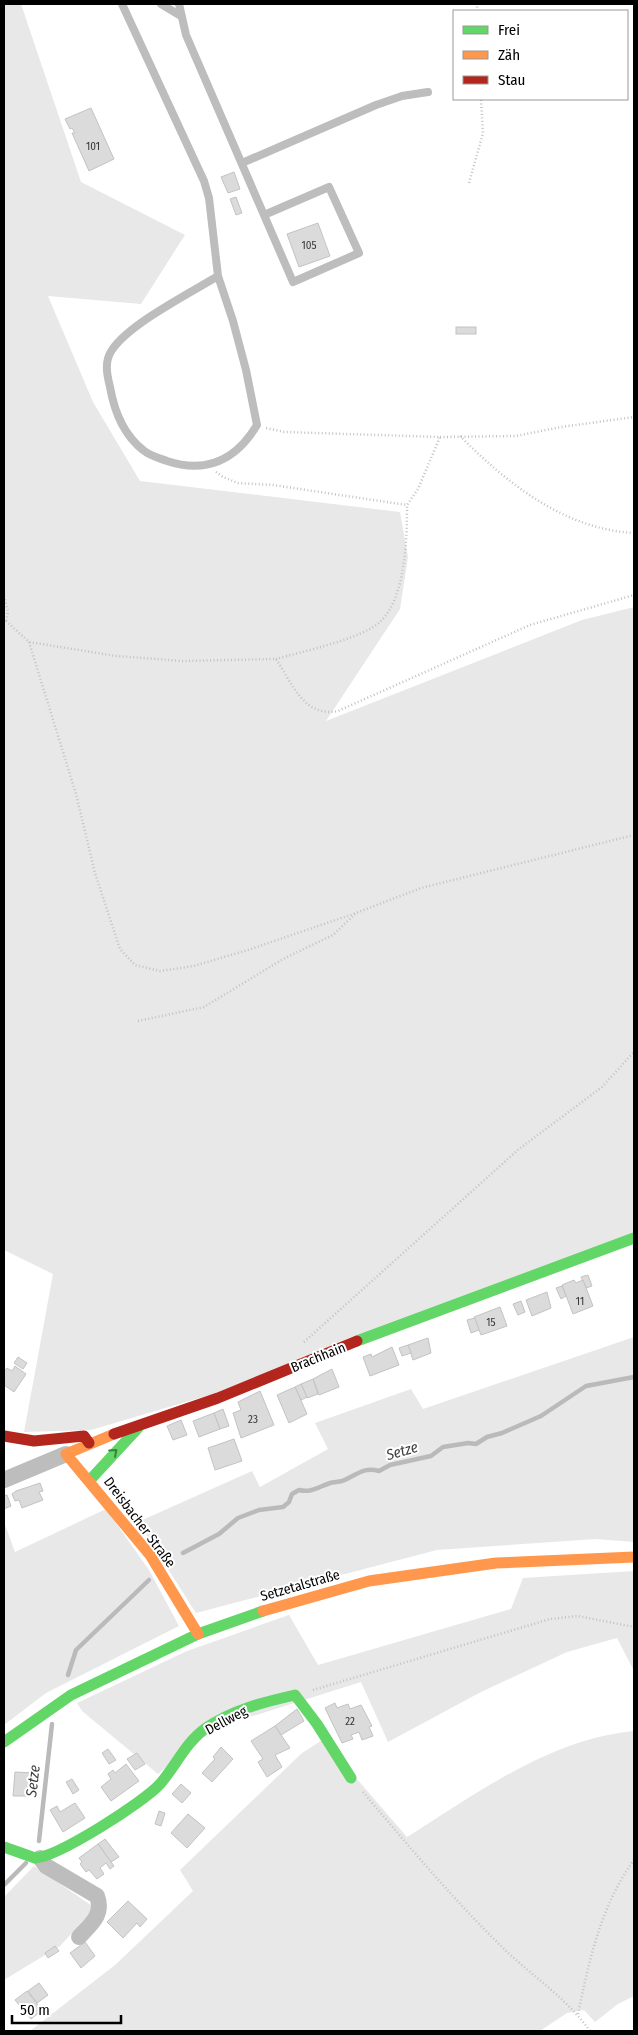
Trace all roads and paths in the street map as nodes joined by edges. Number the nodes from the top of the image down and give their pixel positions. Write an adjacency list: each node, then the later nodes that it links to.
1 (122, 4): 10 (lane)
2 (161, 4): 4 (lane)
3 (179, 4): 4 (lane)
4 (181, 16): 7 (lane)
5 (428, 92): 7 (lane)
6 (481, 100): 8 (path)
7 (242, 163): 9 (lane)
8 (469, 183)
9 (264, 215): 9 (lane)
10 (218, 276): 12 (lane); 15 (lane)
11 (634, 417): 13 (path)
12 (257, 425): 14 (path); 15 (lane)
13 (460, 436): 14 (path); 17 (path)
14 (440, 437): 16 (path)
15 (210, 466): 16 (path)
16 (407, 506): 22 (path)
17 (634, 533)
18 (634, 595): 22 (path)
19 (4, 596): 20 (path)
20 (5, 622): 21 (path)
21 (29, 642): 22 (path); 24 (path)
22 (276, 659)
23 (634, 835): 24 (path)
24 (356, 913): 25 (path)
25 (138, 1021)
26 (634, 1052): 28 (path)
27 (634, 1238): 28 (street, Brachhain)
28 (298, 1365): 29 (street, Brachhain)
29 (139, 1424): 31 (street, Brachhain); 34 (street, Dreisbacher Straße, one-way to 29)
30 (4, 1436): 31 (street)
31 (90, 1443): 32 (street, Brachhain)
32 (66, 1454): 33 (street, Brachhain); 34 (street, Dreisbacher Straße)
33 (4, 1480)
34 (90, 1480): 37 (street, Dreisbacher Straße)
35 (634, 1557): 37 (street, Setzetalstraße)
36 (634, 1627): 38 (path)
37 (198, 1634): 39 (street, Setzetalstraße)
38 (295, 1695): 40 (street); 42 (street, Dellweg)
39 (4, 1742)
40 (351, 1778): 45 (path)
41 (4, 1847): 42 (street)
42 (40, 1858): 44 (street)
43 (634, 1860): 45 (path)
44 (79, 1937)
45 (578, 2014): 46 (path)
46 (590, 2031)

